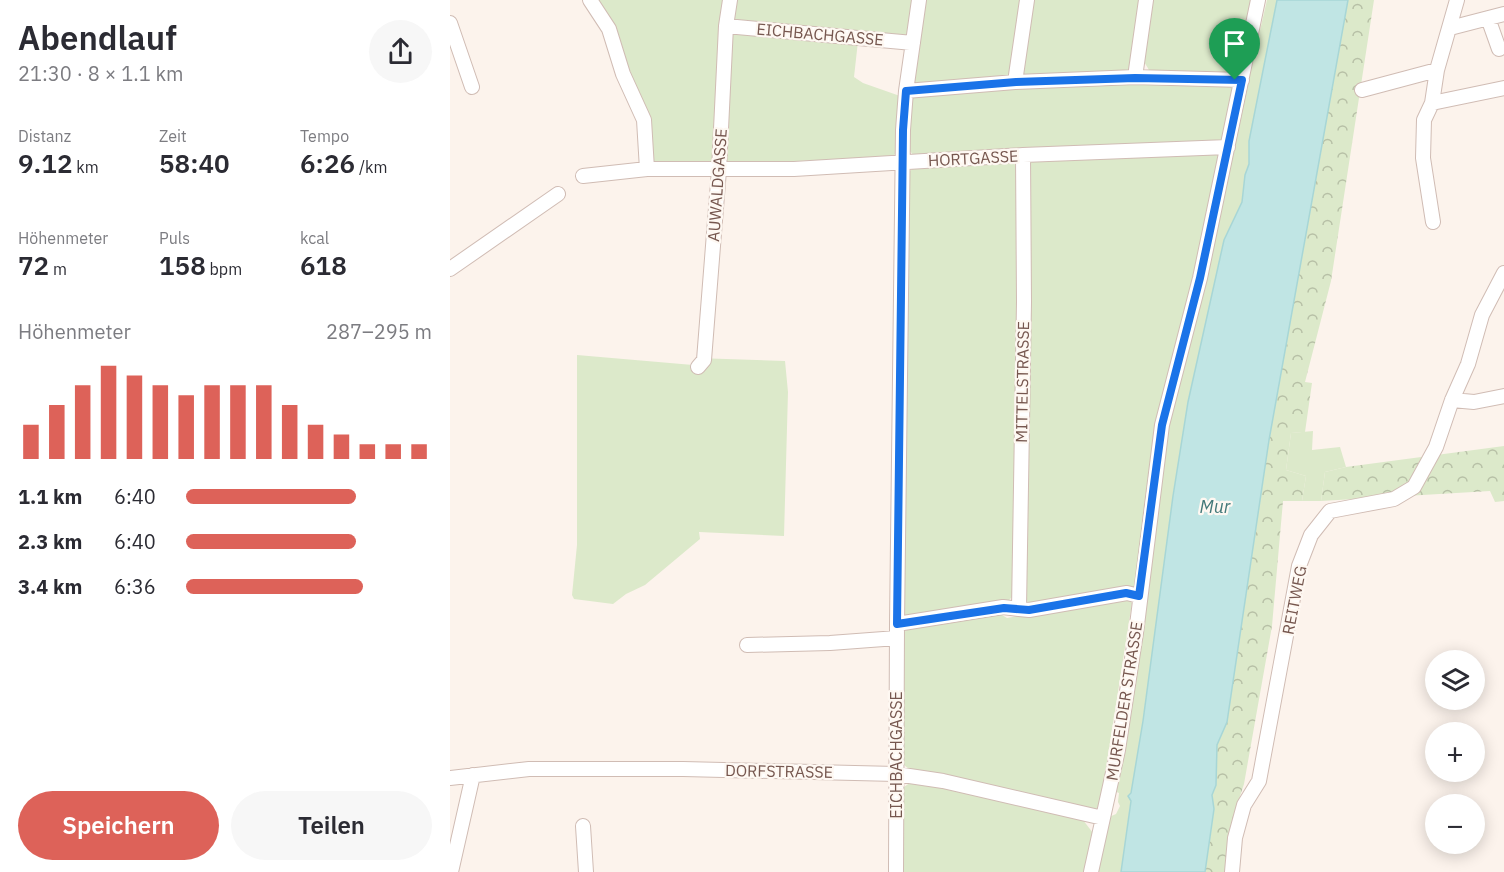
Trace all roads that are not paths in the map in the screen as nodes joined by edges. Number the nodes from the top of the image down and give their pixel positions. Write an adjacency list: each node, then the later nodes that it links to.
1 (590, 0): 27 (street)
2 (730, 0): 11 (street, AUWALDGASSE)
3 (918, 0): 13 (street, EICHBACHGASSE)
4 (1027, 0): 18 (street)
5 (1146, 0): 16 (street)
6 (1258, 0): 17 (street, MURFELDER STRASSE)
7 (1457, 0): 12 (street)
8 (1504, 14): 9 (street)
9 (1488, 18): 12 (street); 14 (street)
10 (450, 22): 19 (street)
11 (726, 26): 13 (street, EICHBACHGASSE); 28 (street, AUWALDGASSE)
12 (1450, 28): 15 (street)
13 (913, 43): 22 (street, EICHBACHGASSE)
14 (1498, 49)
15 (1437, 70): 21 (street); 23 (street)
16 (1135, 78): 17 (street); 18 (street)
17 (1242, 80): 24 (street, MURFELDER STRASSE)
18 (1016, 82): 22 (street)
19 (472, 87)
20 (1504, 88): 23 (street)
21 (1362, 90)
22 (906, 91): 26 (street, EICHBACHGASSE)
23 (1432, 103): 31 (street)
24 (1228, 147): 25 (street, HORTGASSE); 37 (street, MURFELDER STRASSE)
25 (1023, 155): 26 (street, HORTGASSE); 38 (street, MITTELSTRASSE)
26 (903, 162): 28 (street, HORTGASSE); 39 (street, EICHBACHGASSE)
27 (647, 169): 28 (street, HORTGASSE); 29 (street, HORTGASSE)
28 (719, 170): 34 (street, AUWALDGASSE)
29 (583, 176)
30 (558, 194): 32 (street)
31 (1433, 222)
32 (450, 269)
33 (1504, 273): 36 (street, REITWEG)
34 (698, 367)
35 (1504, 396): 36 (street)
36 (1452, 400): 50 (street, REITWEG)
37 (1139, 596): 38 (street); 44 (street, MURFELDER STRASSE)
38 (1019, 609): 39 (street)
39 (897, 631): 40 (street); 41 (street, EICHBACHGASSE)
40 (747, 645)
41 (896, 774): 42 (street, DORFSTRASSE); 44 (street, DORFSTRASSE); 48 (street, EICHBACHGASSE)
42 (473, 775): 43 (street, DORFSTRASSE); 46 (street)
43 (450, 778)
44 (1103, 819): 49 (street, MURFELDER STRASSE)
45 (583, 826): 47 (street)
46 (452, 872)
47 (586, 872)
48 (896, 872)
49 (1091, 872)
50 (1232, 872)

